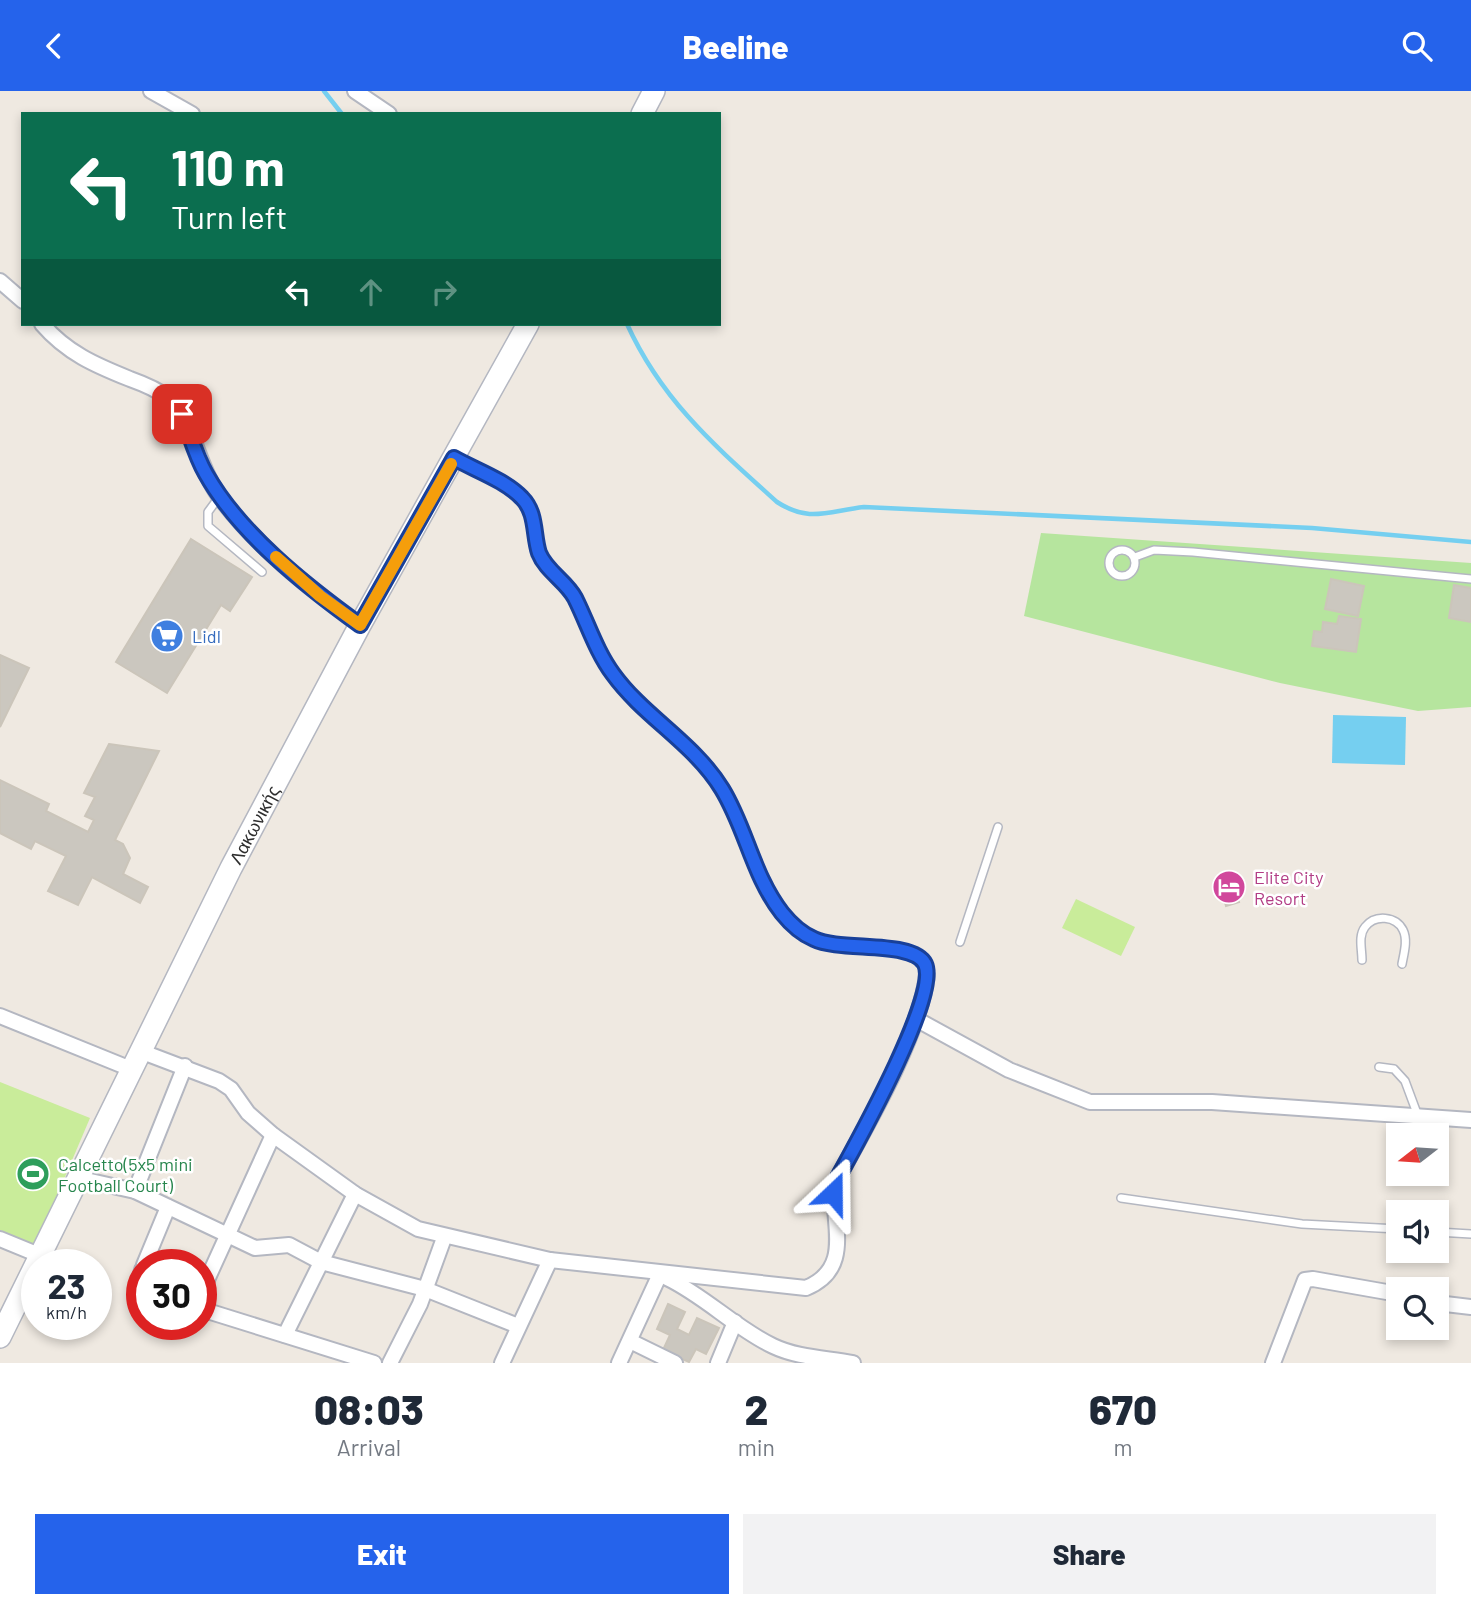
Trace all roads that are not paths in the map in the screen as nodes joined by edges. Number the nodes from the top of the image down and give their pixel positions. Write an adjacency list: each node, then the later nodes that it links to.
1 (151, 91): 4 (street)
2 (355, 91): 5 (street)
3 (653, 91): 6 (main road)
4 (188, 112)
5 (386, 112)
6 (643, 112)
7 (0, 281): 8 (street)
8 (21, 299)
9 (44, 326): 12 (street)
10 (527, 326): 11 (main road, Λακωνικής)
11 (454, 458): 16 (main road, Λακωνικής); 21 (lane)
12 (220, 497): 14 (lane); 16 (street)
13 (1135, 557): 15 (lane)
14 (262, 572)
15 (1471, 579)
16 (360, 625): 24 (main road, Λακωνικής)
17 (998, 827): 18 (lane)
18 (960, 942)
19 (1362, 960): 20 (lane)
20 (1402, 964)
21 (927, 976): 23 (street)
22 (0, 1016): 24 (street)
23 (916, 1019): 27 (street); 47 (street)
24 (135, 1060): 25 (street); 30 (main road, Λακωνικής)
25 (185, 1066): 29 (street); 31 (street)
26 (1379, 1067): 27 (lane)
27 (1419, 1117): 28 (street)
28 (1471, 1120)
29 (273, 1135): 32 (street); 38 (street)
30 (77, 1178): 31 (street); 42 (main road, Λακωνικής)
31 (135, 1191): 34 (street)
32 (355, 1194): 39 (street); 46 (street)
33 (1121, 1198): 35 (lane)
34 (168, 1207): 38 (street); 43 (street)
35 (1386, 1228)
36 (1449, 1233): 37 (lane)
37 (1471, 1234)
38 (228, 1237): 44 (street); 46 (street)
39 (444, 1238): 45 (street); 48 (street)
40 (0, 1239): 41 (street)
41 (24, 1249)
42 (42, 1249)
43 (151, 1249)
44 (217, 1260)
45 (550, 1260): 47 (street); 55 (street)
46 (321, 1262): 48 (street); 56 (street)
47 (660, 1274): 54 (street); 58 (street)
48 (425, 1289): 55 (street); 61 (street)
49 (1386, 1292): 67 (street)
50 (21, 1293): 57 (main road, Λακωνικής)
51 (1449, 1304): 52 (street)
52 (1471, 1307)
53 (217, 1313): 56 (street)
54 (735, 1322): 59 (street); 65 (street)
55 (518, 1326): 62 (street)
56 (285, 1335): 60 (street)
57 (0, 1337)
58 (630, 1341): 63 (street); 64 (street)
59 (837, 1361): 66 (street)
60 (374, 1363)
61 (390, 1363)
62 (502, 1363)
63 (619, 1363)
64 (675, 1363)
65 (719, 1363)
66 (853, 1363)
67 (1273, 1363)

